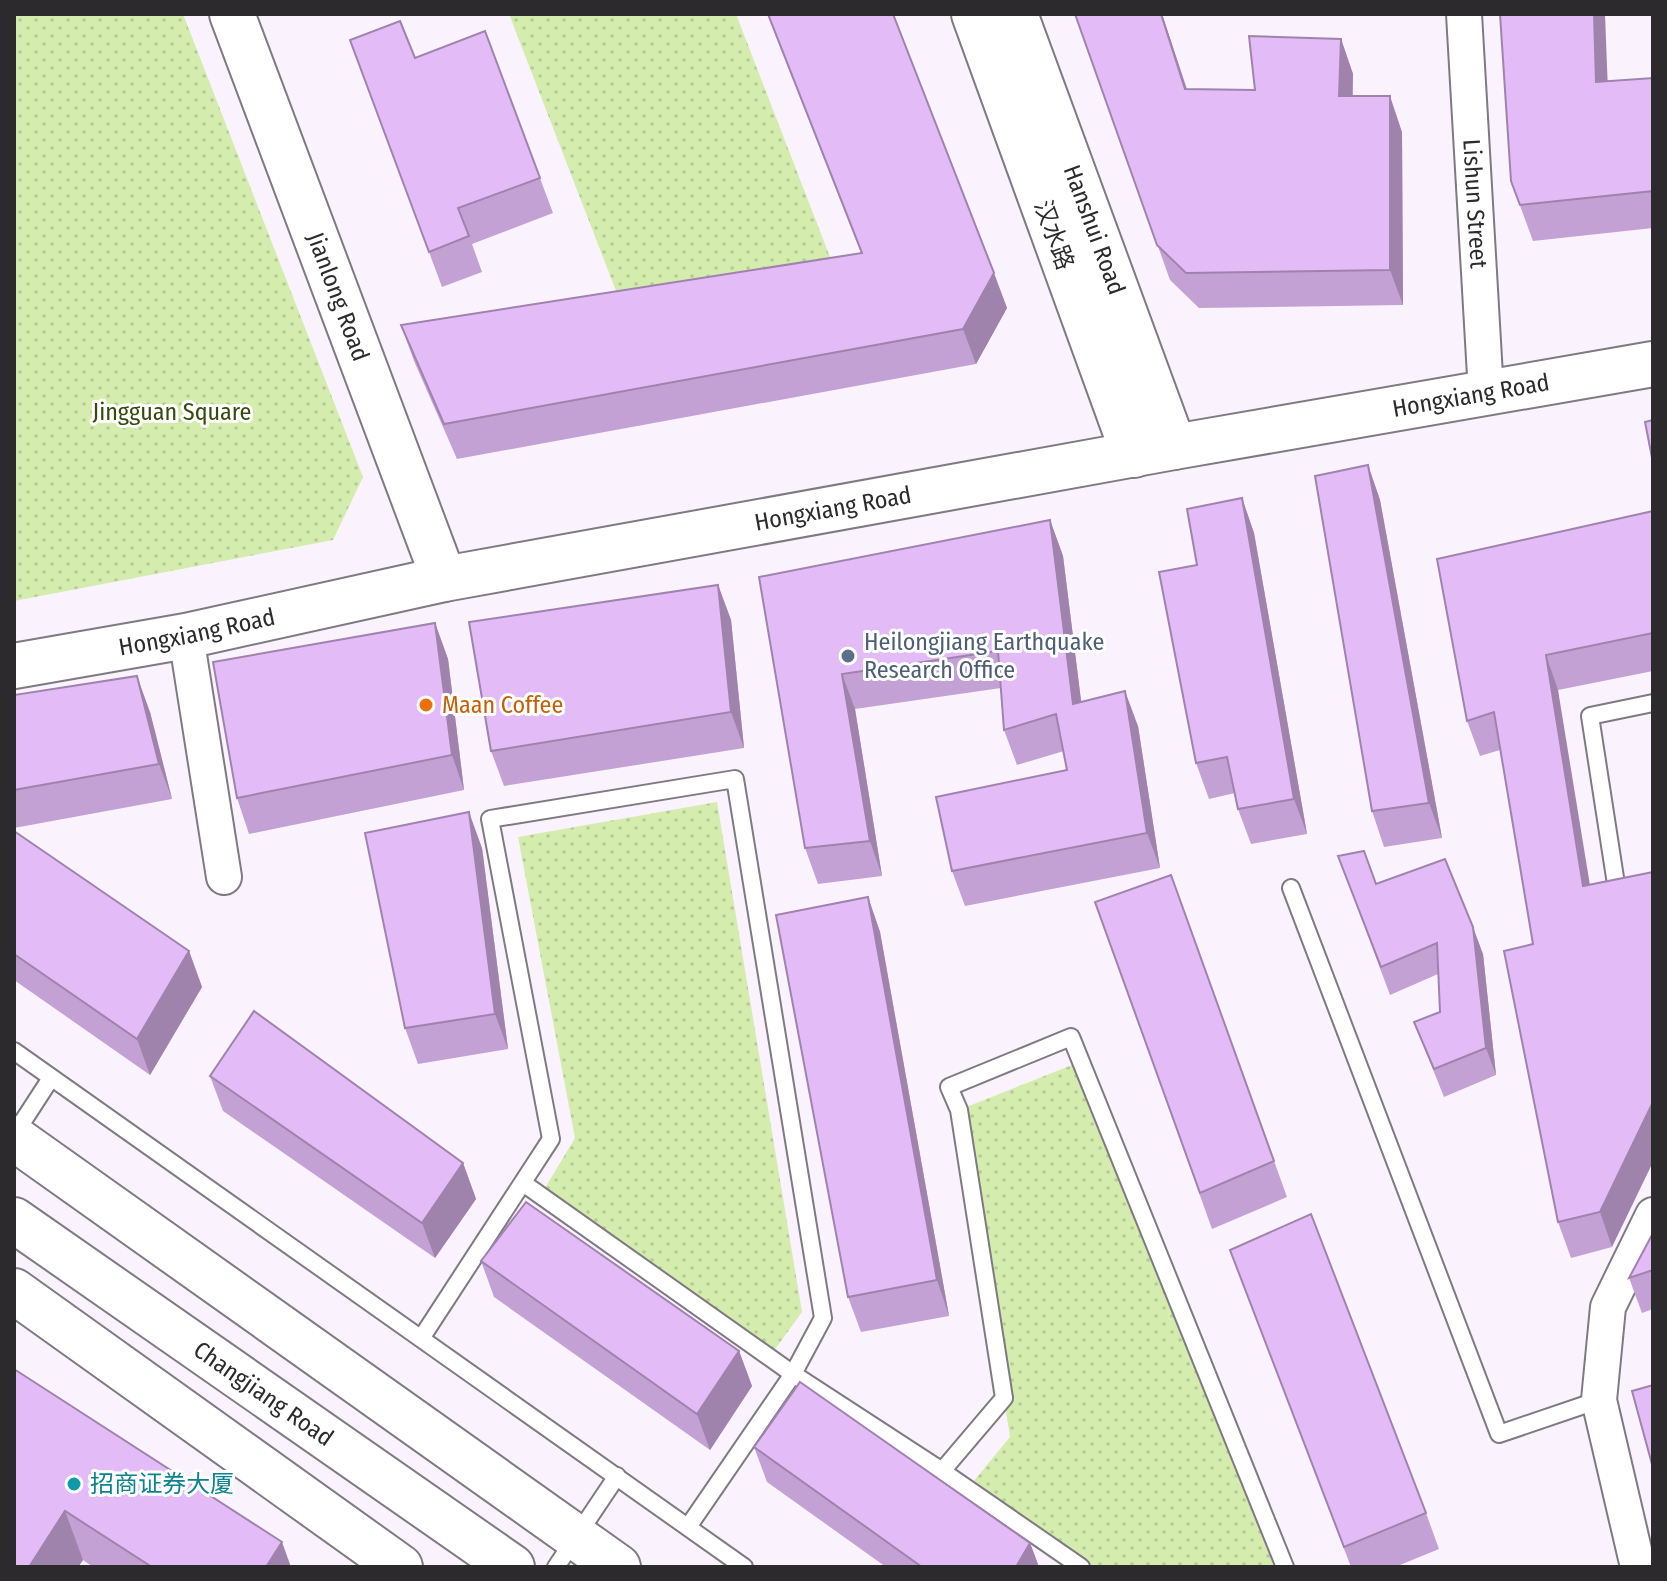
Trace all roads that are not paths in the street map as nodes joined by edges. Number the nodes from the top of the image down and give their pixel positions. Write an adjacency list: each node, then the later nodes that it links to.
1 (232, 14): 8 (main road, Jianlong Road)
2 (974, 14): 7 (main road, 汉水路)
3 (1015, 14): 7 (main road, Hanshui Road)
4 (1464, 14): 6 (street, Lishun Street)
5 (1653, 364): 6 (main road, Hongxiang Road)
6 (1486, 393): 7 (main road, Hongxiang Road)
7 (1154, 451): 8 (main road, Hongxiang Road)
8 (444, 579): 9 (main road, Hongxiang Road)
9 (186, 636): 10 (main road, Hongxiang Road); 12 (street)
10 (14, 666)
11 (1653, 703): 14 (lane)
12 (224, 877)
13 (1291, 888): 24 (lane)
14 (1653, 890)
15 (14, 1051): 16 (lane)
16 (51, 1078): 17 (lane); 22 (lane)
17 (14, 1137): 28 (main road)
18 (523, 1183): 22 (lane); 23 (lane); 23 (lane)
19 (1653, 1215): 24 (street)
20 (14, 1220): 30 (main road, Changjiang Road)
21 (14, 1291): 29 (main road)
22 (422, 1337): 26 (lane)
23 (793, 1374): 25 (lane); 27 (lane)
24 (1599, 1400): 35 (street)
25 (942, 1471): 33 (lane); 34 (lane)
26 (617, 1476): 27 (lane); 28 (lane)
27 (688, 1527): 32 (lane)
28 (566, 1552): 31 (main road)
29 (385, 1563)
30 (512, 1567)
31 (618, 1567)
32 (744, 1567)
33 (1081, 1567)
34 (1285, 1567)
35 (1638, 1567)

